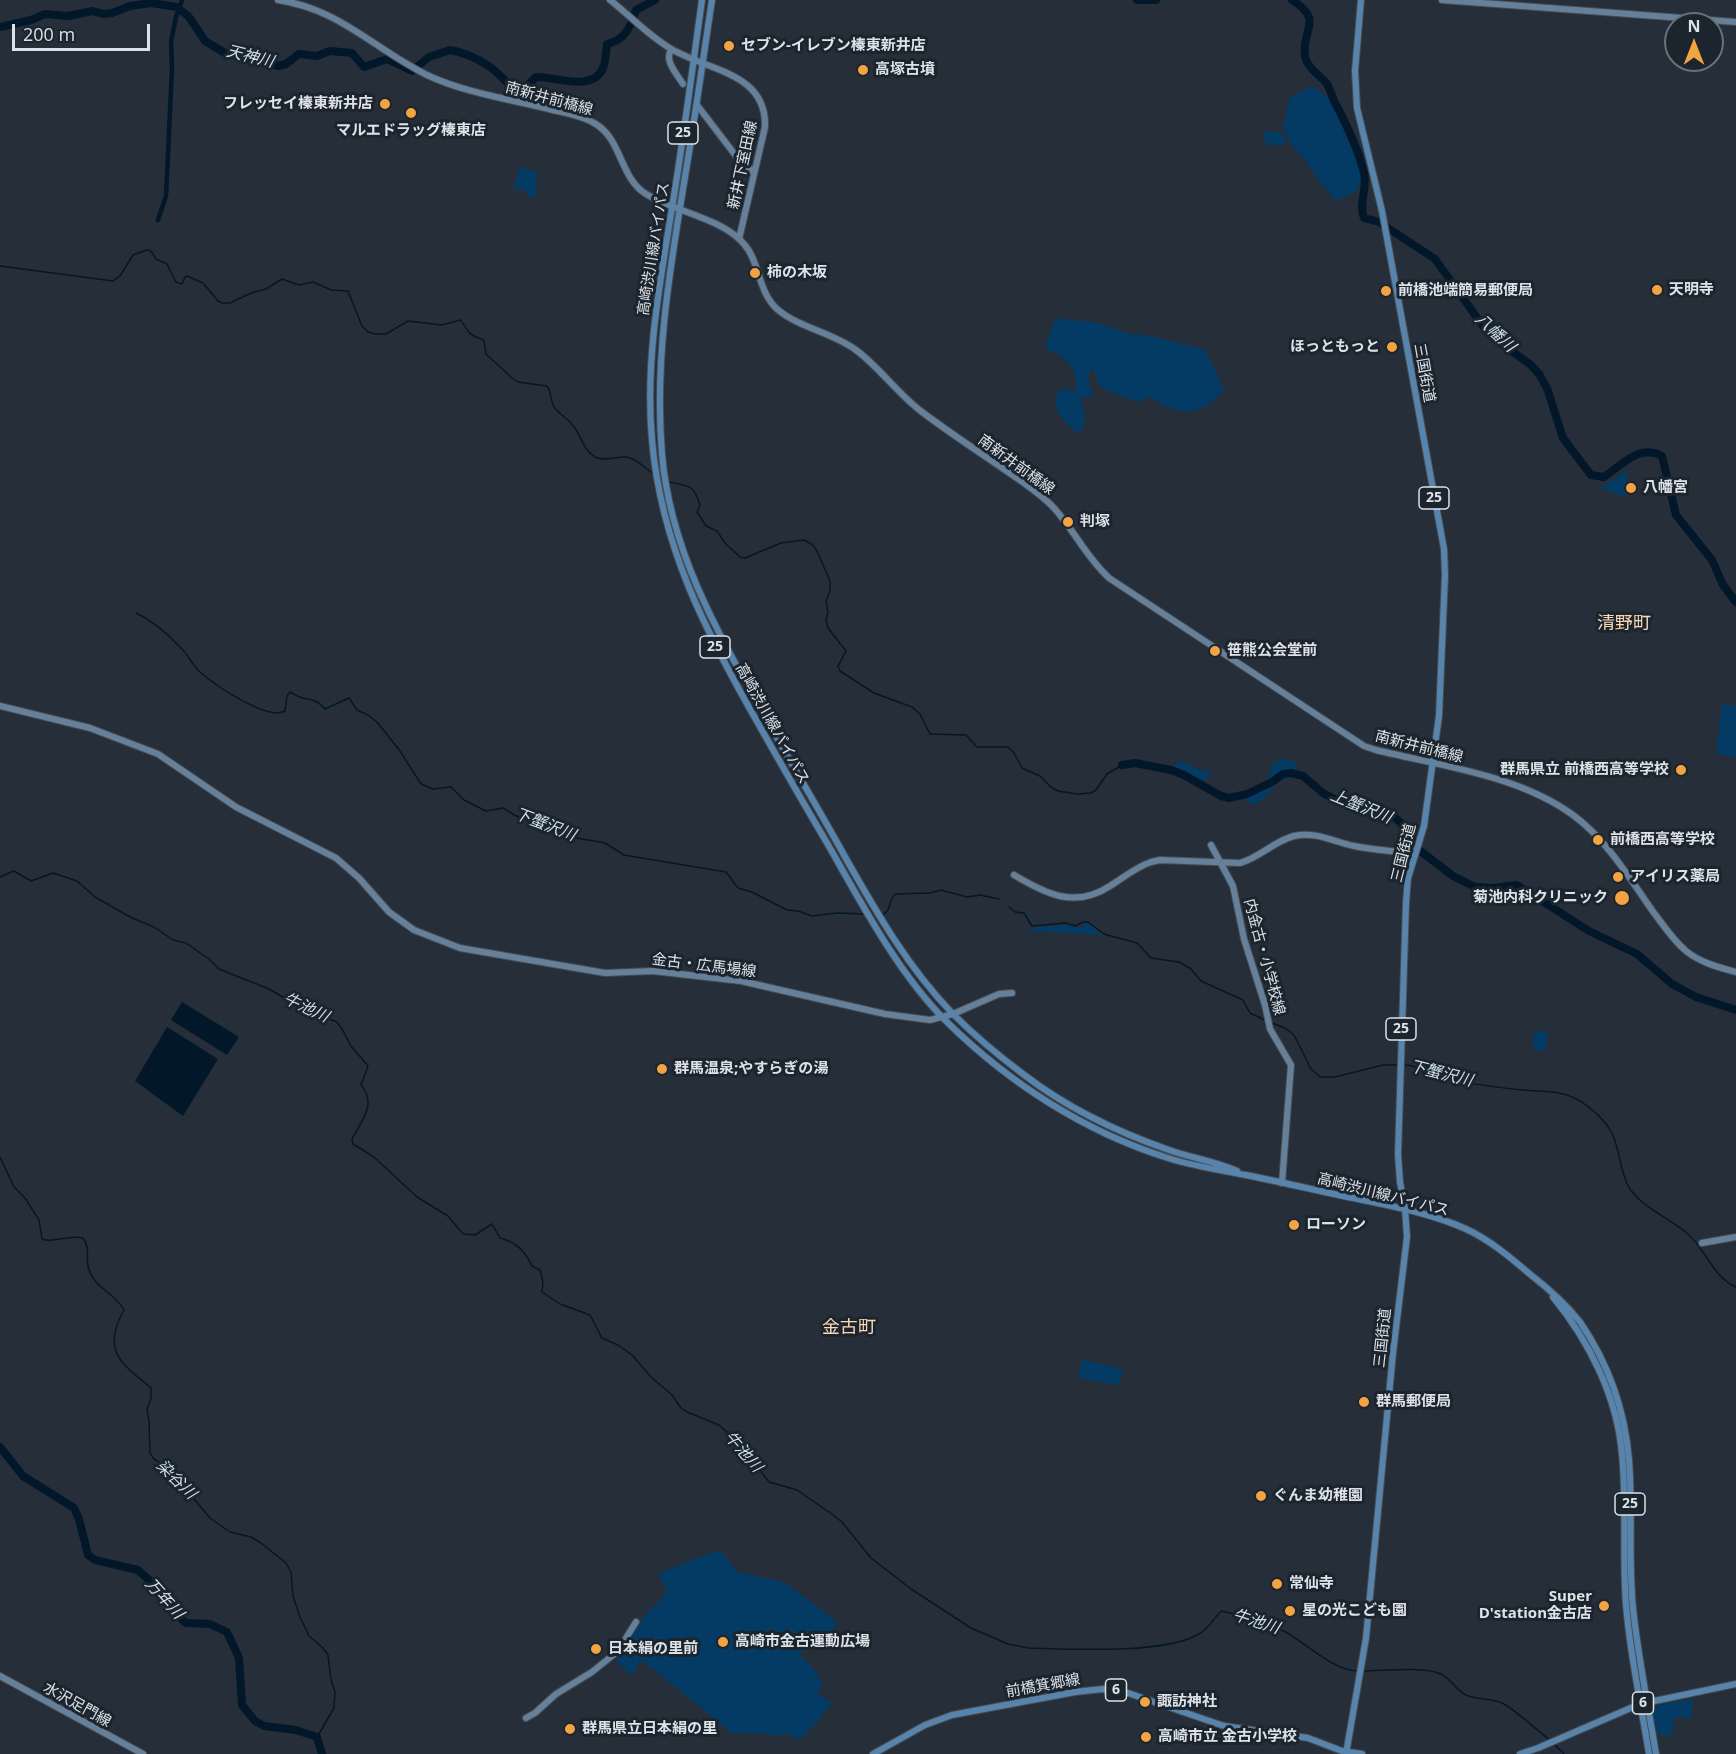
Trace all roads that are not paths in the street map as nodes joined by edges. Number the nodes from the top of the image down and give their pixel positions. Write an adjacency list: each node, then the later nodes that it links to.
1 (278, 0): 14 (main road, 南新井前橋線)
2 (610, 0): 8 (main road, 新井下室田線)
3 (702, 0): 9 (main road, 高崎渋川線バイパス / 25)
4 (712, 0): 10 (main road, 高崎渋川線バイパス / 25)
5 (1361, 0): 18 (main road, 三国街道 / 25)
6 (1442, 0): 7 (main road)
7 (1736, 22)
8 (671, 50): 9 (main road, 新井下室田線); 11 (main road)
9 (693, 59): 10 (main road, 新井下室田線); 14 (main road, 高崎渋川線バイパス / 25)
10 (703, 63): 12 (main road, 高崎渋川線バイパス / 25); 13 (main road, 新井下室田線)
11 (683, 84)
12 (697, 105): 13 (main road); 15 (main road, 高崎渋川線バイパス / 25)
13 (754, 173): 16 (main road, 新井下室田線)
14 (672, 207): 15 (main road, 南新井前橋線); 26 (main road, 高崎渋川線バイパス / 25)
15 (680, 210): 16 (main road, 南新井前橋線); 25 (main road, 高崎渋川線バイパス / 25)
16 (739, 239): 18 (main road, 南新井前橋線)
17 (0, 706): 26 (main road, 金古・広馬場線)
18 (1433, 765): 20 (main road, 三国街道 / 25); 23 (main road, 南新井前橋線)
19 (1211, 845): 21 (main road, 内金古・小学校線)
20 (1417, 849): 21 (main road); 29 (main road, 三国街道 / 25)
21 (1221, 862): 22 (main road); 28 (main road, 内金古・小学校線)
22 (1014, 874)
23 (1736, 972)
24 (1012, 993): 25 (main road, 金古・広馬場線)
25 (953, 1014): 26 (main road, 金古・広馬場線); 27 (main road, 高崎渋川線バイパス / 25)
26 (942, 1017): 27 (main road, 高崎渋川線バイパス / 25)
27 (1243, 1174): 28 (main road, 高崎渋川線バイパス / 25)
28 (1282, 1183): 29 (main road, 高崎渋川線バイパス / 25)
29 (1405, 1209): 35 (main road, 高崎渋川線バイパス / 25); 37 (main road, 三国街道 / 25)
30 (1736, 1237): 31 (main road)
31 (1702, 1243)
32 (636, 1622): 36 (main road)
33 (0, 1676): 38 (main road, 水沢足門線)
34 (1736, 1684): 35 (main road, 6)
35 (1643, 1703): 41 (main road, 6); 42 (main road, 高崎渋川線バイパス / 25); 43 (main road, 高崎渋川線バイパス / 25)
36 (526, 1718)
37 (1347, 1753): 39 (main road, 前橋箕郷線 / 6); 40 (main road, 前橋箕郷線 / 6)
38 (143, 1754)
39 (873, 1754)
40 (1362, 1754)
41 (1520, 1754)
42 (1649, 1754)
43 (1656, 1754)

